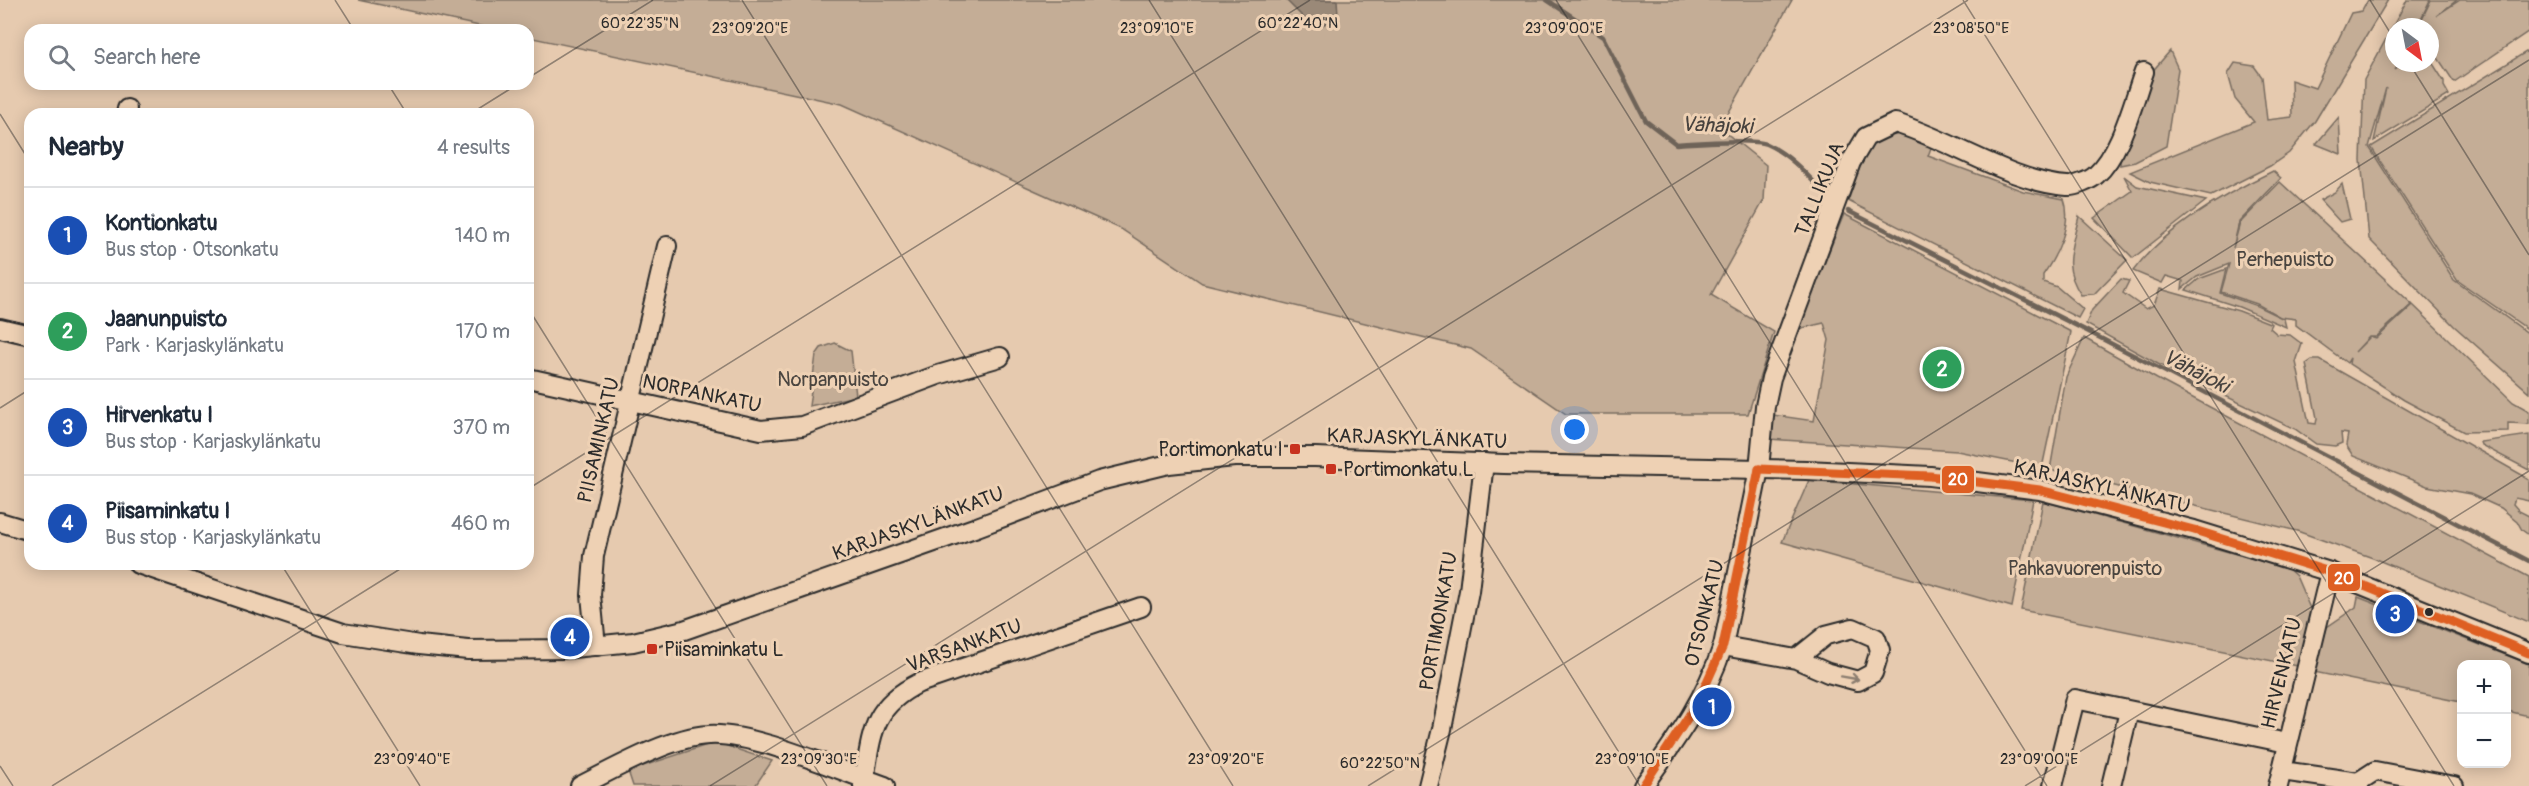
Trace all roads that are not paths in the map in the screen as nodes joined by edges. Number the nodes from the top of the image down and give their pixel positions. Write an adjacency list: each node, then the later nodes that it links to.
1 (2144, 72): 9 (street, TALLIKUJA)
2 (667, 246): 7 (street, PIISAMINKATU)
3 (0, 328): 4 (street)
4 (24, 334)
5 (1000, 357): 7 (street, NORPANKATU)
6 (534, 379): 7 (street, NORPANKATU)
7 (629, 400): 15 (street, PIISAMINKATU)
8 (1484, 463): 9 (street, KARJASKYLÄNKATU); 15 (street, KARJASKYLÄNKATU); 26 (street, PORTIMONKATU)
9 (1759, 469): 13 (street, KARJASKYLÄNKATU); 16 (street, OTSONKATU)
10 (0, 522): 11 (street)
11 (24, 529)
12 (156, 570): 15 (street, KARJASKYLÄNKATU)
13 (2330, 572): 17 (street, KARJASKYLÄNKATU); 20 (street, HIRVENKATU)
14 (1141, 608): 22 (street, VARSANKATU)
15 (596, 646)
16 (1723, 646): 18 (street); 27 (street, OTSONKATU)
17 (2529, 653)
18 (1796, 658)
19 (2129, 711): 20 (street); 28 (street); 29 (street)
20 (2287, 743): 21 (street, HIRVENKATU)
21 (2280, 779): 23 (street)
22 (864, 783): 24 (street); 25 (street)
23 (2359, 784): 30 (street)
24 (580, 786)
25 (885, 786)
26 (1428, 786)
27 (1644, 786)
28 (2053, 786)
29 (2111, 786)
30 (2454, 786)

